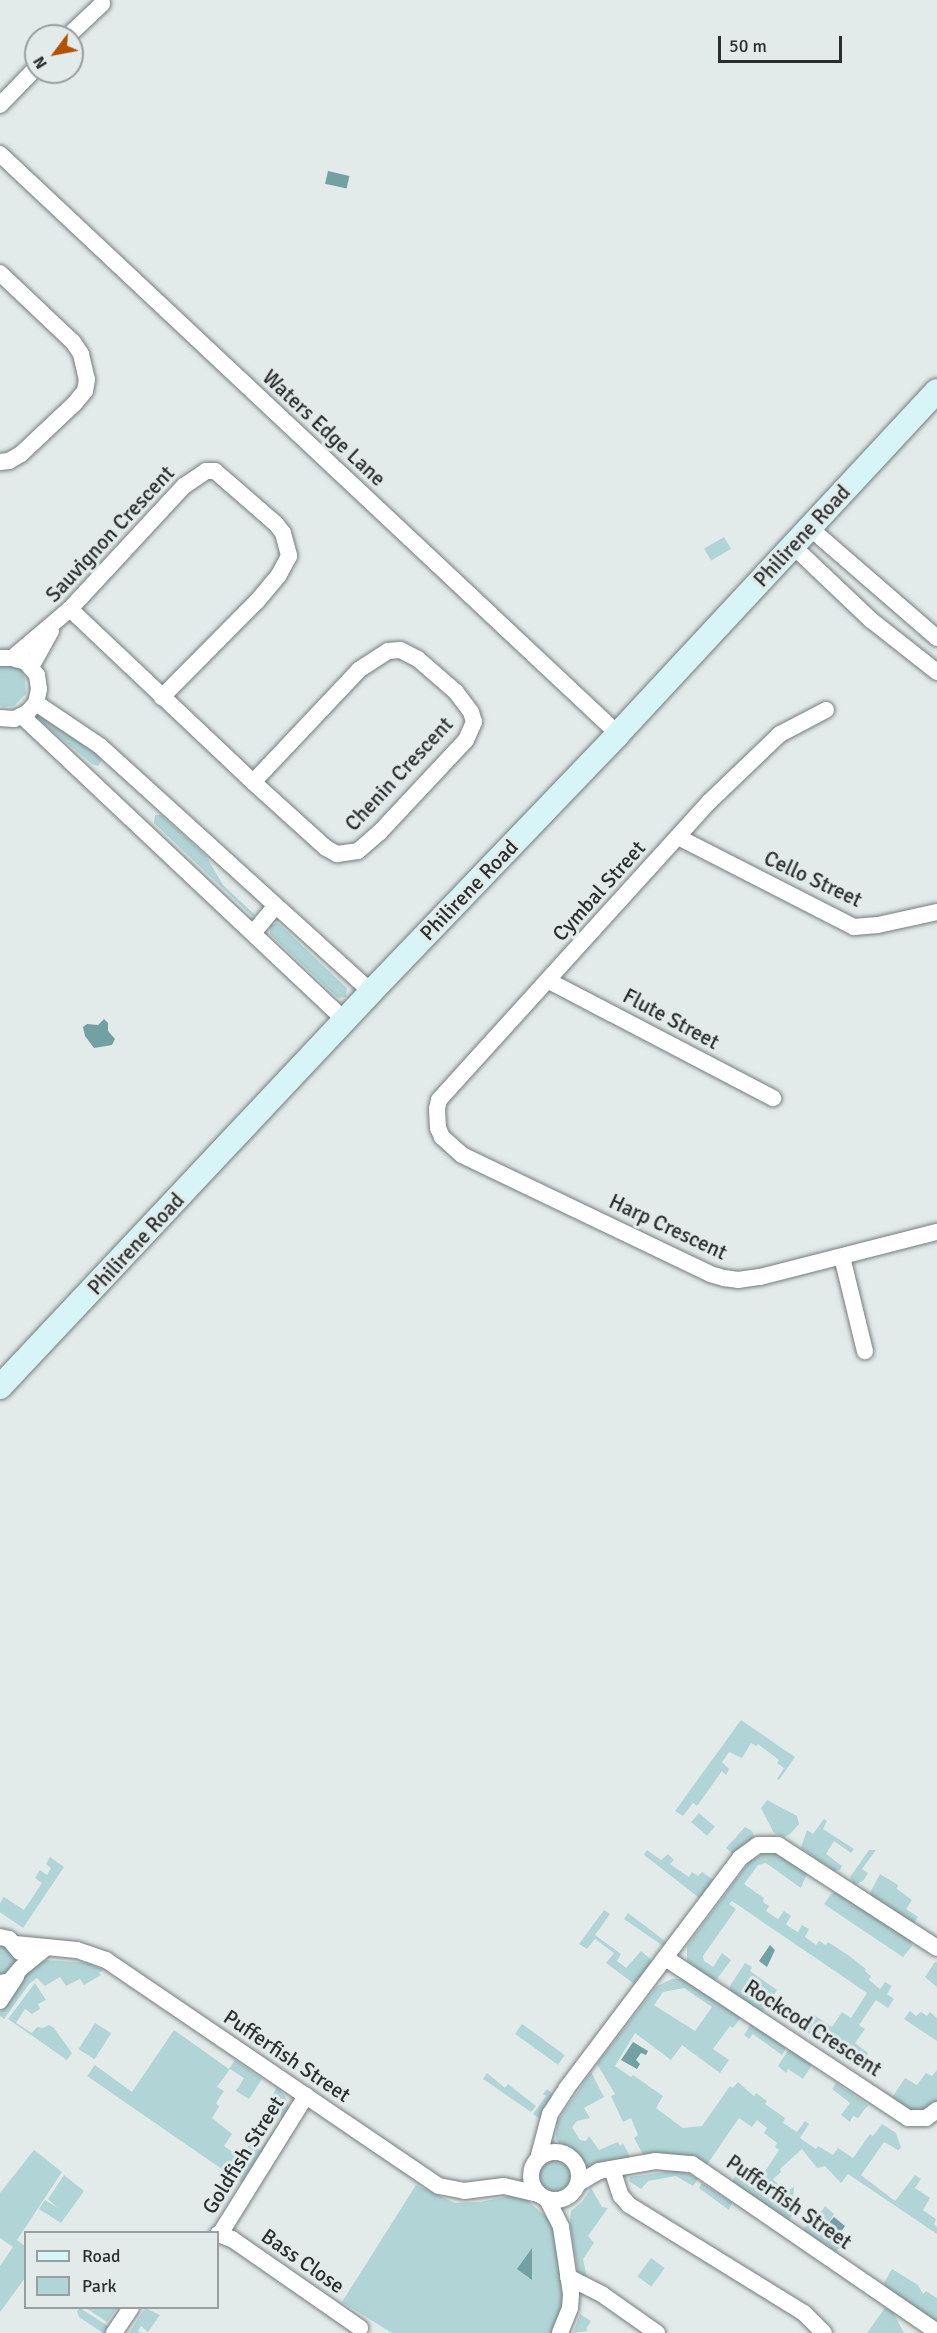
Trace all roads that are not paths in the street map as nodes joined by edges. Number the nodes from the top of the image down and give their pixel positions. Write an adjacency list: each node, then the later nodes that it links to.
1 (102, 4): 2 (street)
2 (81, 24)
3 (24, 80): 4 (street)
4 (0, 105)
5 (0, 154): 24 (street, Waters Edge Lane)
6 (0, 273): 8 (street)
7 (937, 391): 9 (street, Philirene Road)
8 (0, 462)
9 (810, 528): 10 (street, Philirene Road); 13 (street)
10 (793, 546): 15 (street); 24 (street, Philirene Road)
11 (70, 609): 12 (street, Sauvignon Crescent); 19 (street, Chenin Crescent); 19 (street, Sauvignon Crescent)
12 (54, 625): 16 (street, Sauvignon Crescent); 17 (street, Sauvignon Crescent)
13 (923, 627): 14 (street); 15 (street)
14 (937, 638)
15 (904, 648): 18 (street)
16 (6, 658): 17 (street)
17 (31, 667): 20 (street)
18 (937, 672)
19 (162, 697): 25 (street, Chenin Crescent)
20 (36, 703): 22 (street); 27 (street)
21 (826, 710): 26 (street, Cymbal Street)
22 (22, 716): 23 (street); 29 (street)
23 (0, 718)
24 (618, 734): 31 (street, Philirene Road)
25 (253, 782): 25 (street, Chenin Crescent)
26 (678, 837): 28 (street, Cello Street); 30 (street, Cymbal Street)
27 (276, 906): 29 (street); 31 (street)
28 (937, 912)
29 (254, 933): 32 (street)
30 (549, 981): 33 (street, Flute Street); 34 (street, Cymbal Street)
31 (371, 992): 32 (street, Philirene Road)
32 (345, 1020): 38 (street, Philirene Road)
33 (773, 1098)
34 (438, 1128): 36 (street, Harp Crescent)
35 (937, 1232): 36 (street, Harp Crescent)
36 (842, 1257): 37 (street)
37 (865, 1351)
38 (0, 1387)
39 (6, 1938): 40 (street, Pufferfish Street); 43 (street, Pufferfish Street)
40 (46, 1948): 43 (street); 46 (street, Pufferfish Street)
41 (937, 1948): 42 (street)
42 (667, 1959): 47 (street, Rockcod Crescent); 48 (street)
43 (19, 1972): 44 (street); 45 (street)
44 (0, 1983)
45 (0, 2001)
46 (306, 2096): 53 (street, Pufferfish Street); 57 (street, Goldfish Street)
47 (937, 2110)
48 (547, 2126): 49 (street); 51 (street)
49 (559, 2152): 50 (street, Pufferfish Street); 51 (street, Pufferfish Street)
50 (575, 2162): 52 (street, Pufferfish Street); 54 (street)
51 (535, 2163): 53 (street, Pufferfish Street); 55 (street)
52 (606, 2170): 54 (street, Pufferfish Street); 61 (street, Pufferfish Street); 65 (street)
53 (504, 2186): 55 (street, Pufferfish Street)
54 (575, 2189): 55 (street, Pufferfish Street); 56 (street)
55 (543, 2197): 56 (street)
56 (561, 2228): 58 (street)
57 (219, 2234): 60 (street, Bass Close)
58 (568, 2277): 63 (street); 64 (street)
59 (130, 2309): 62 (street)
60 (360, 2328)
61 (927, 2330)
62 (114, 2333)
63 (560, 2333)
64 (657, 2333)
65 (824, 2333)

